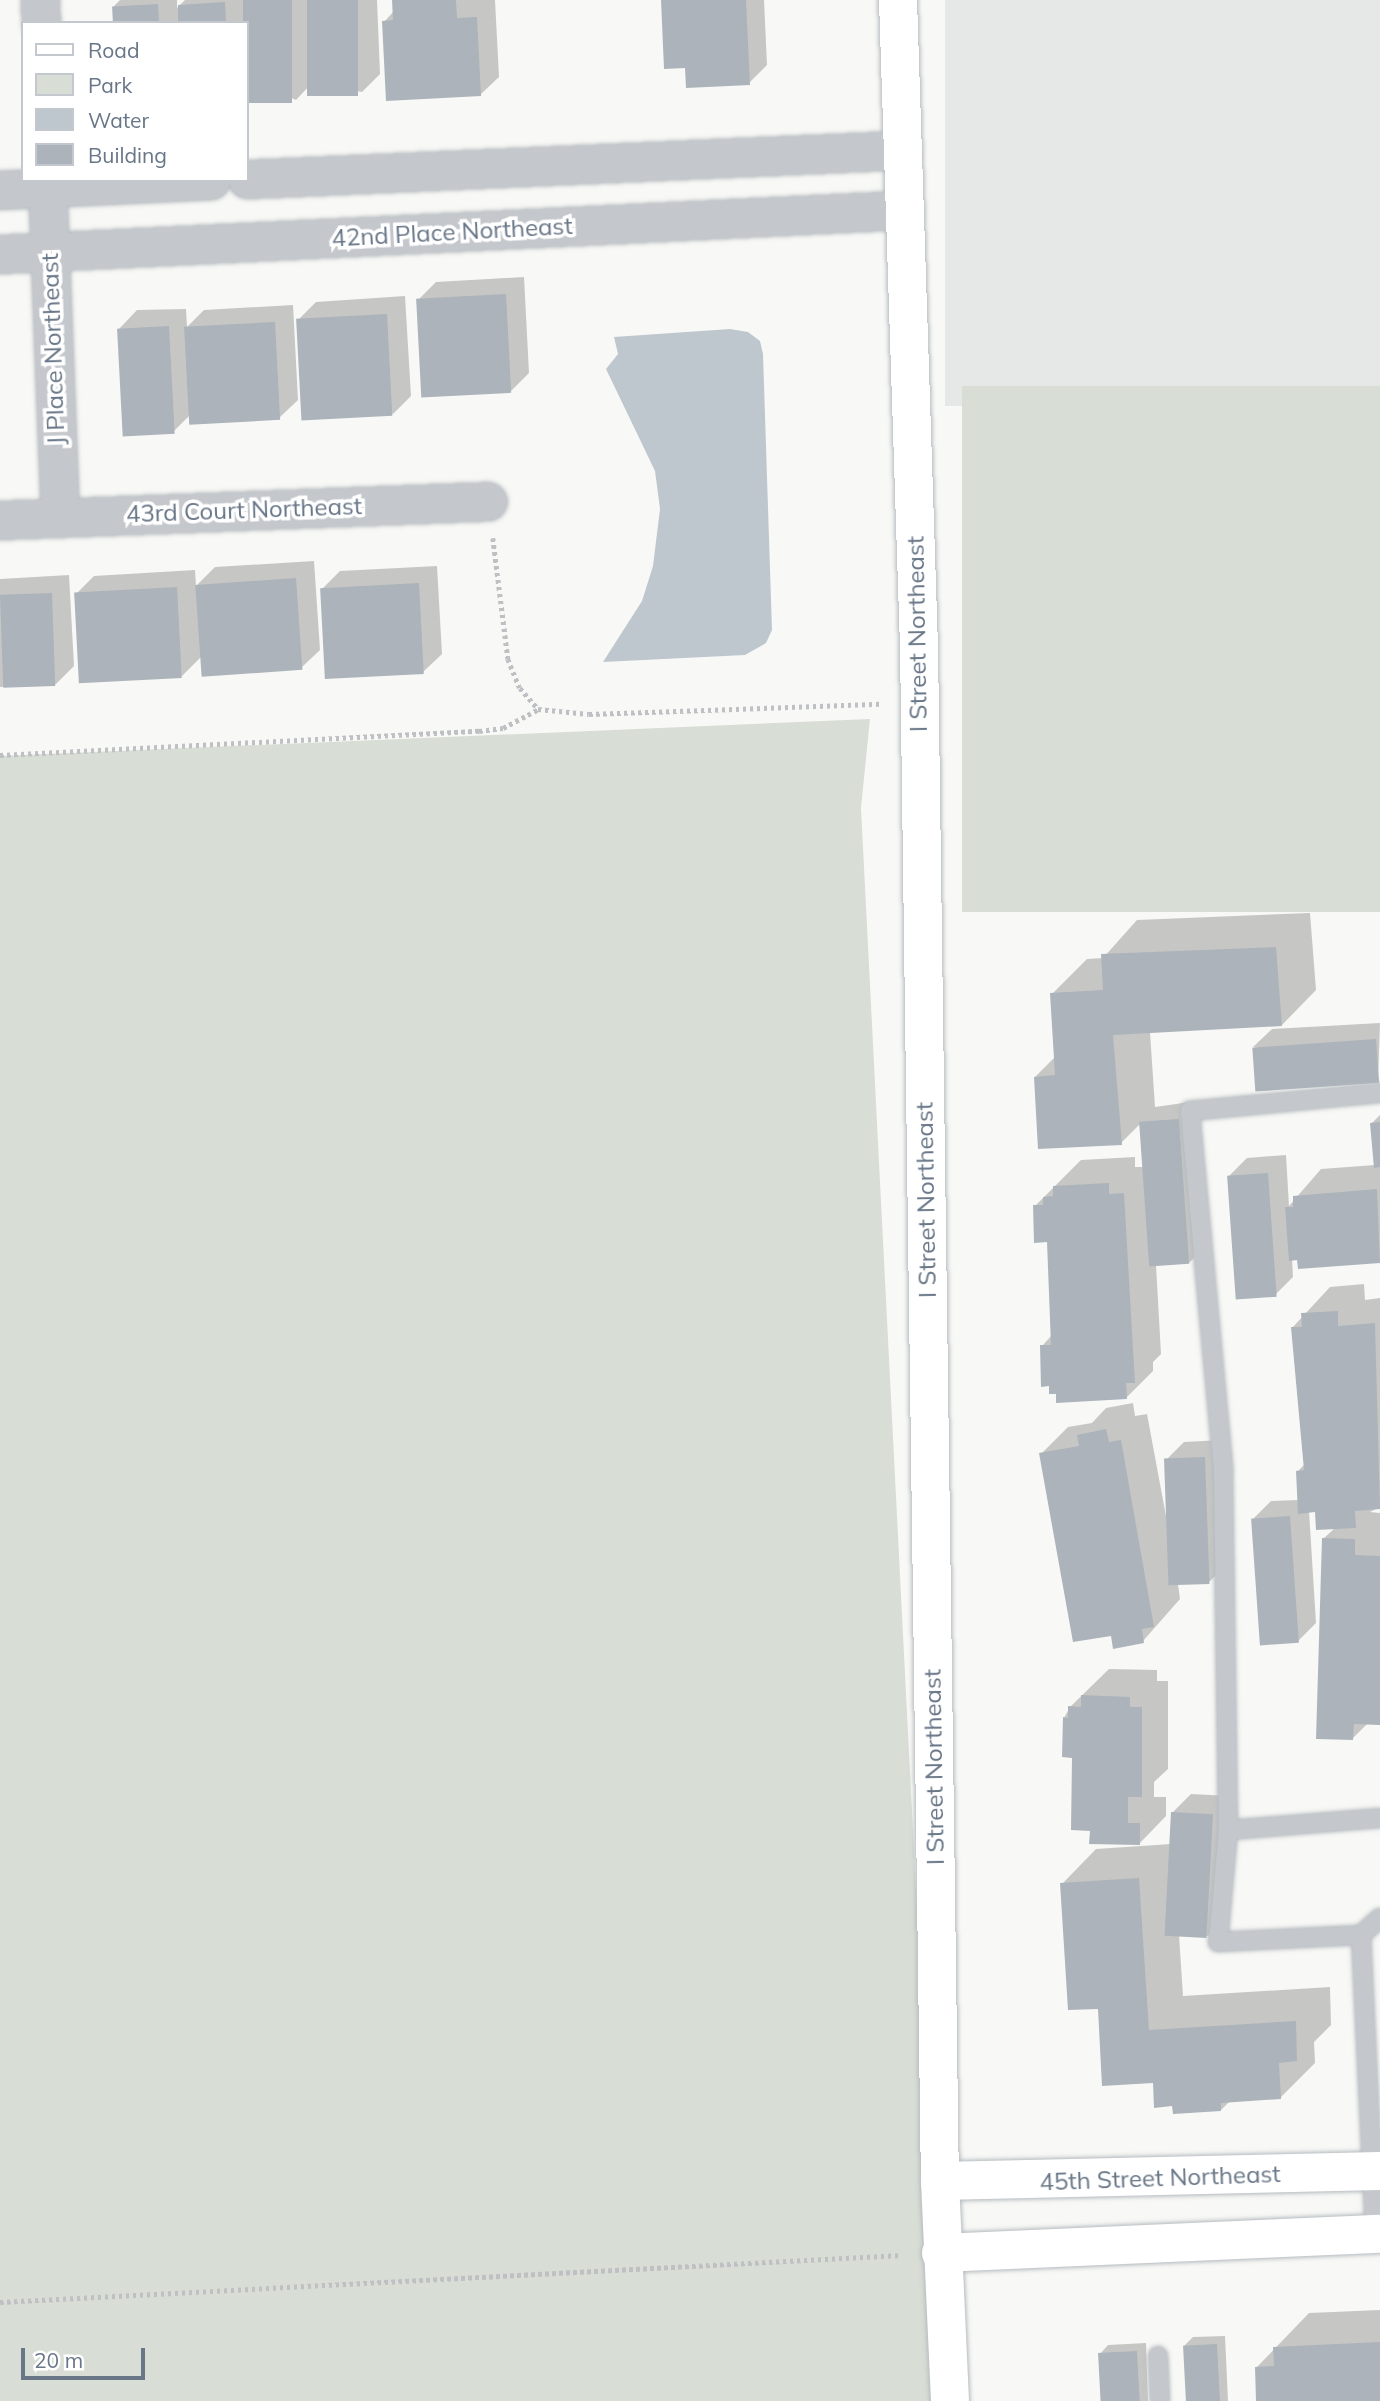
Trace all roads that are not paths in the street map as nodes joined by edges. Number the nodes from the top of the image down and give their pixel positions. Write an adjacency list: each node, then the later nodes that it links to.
1 (40, 0): 3 (street)
2 (898, 0): 4 (street, I Street Northeast)
3 (41, 21)
4 (902, 150): 5 (street); 9 (street, I Street Northeast)
5 (248, 179)
6 (129, 182): 7 (street)
7 (47, 184): 8 (street); 10 (street, J Place Northeast)
8 (0, 190)
9 (904, 210): 10 (street, 42nd Place Northeast); 21 (street, I Street Northeast)
10 (50, 252): 11 (street, 42nd Place Northeast); 13 (street, J Place Northeast)
11 (0, 254)
12 (488, 501): 13 (street, 43rd Court Northeast)
13 (60, 517): 14 (street, 43rd Court Northeast)
14 (0, 520)
15 (1380, 1093): 17 (lane)
16 (1380, 1818): 17 (lane)
17 (1228, 1830): 19 (lane)
18 (1380, 1918): 19 (lane)
19 (1361, 1935): 20 (lane)
20 (1377, 2171): 21 (street, 45th Street Northeast); 22 (lane)
21 (940, 2181): 23 (street, I Street Northeast)
22 (1377, 2234): 23 (street)
23 (941, 2253): 25 (street, I Street Northeast)
24 (1158, 2356): 26 (lane)
25 (950, 2401)
26 (1160, 2401)

